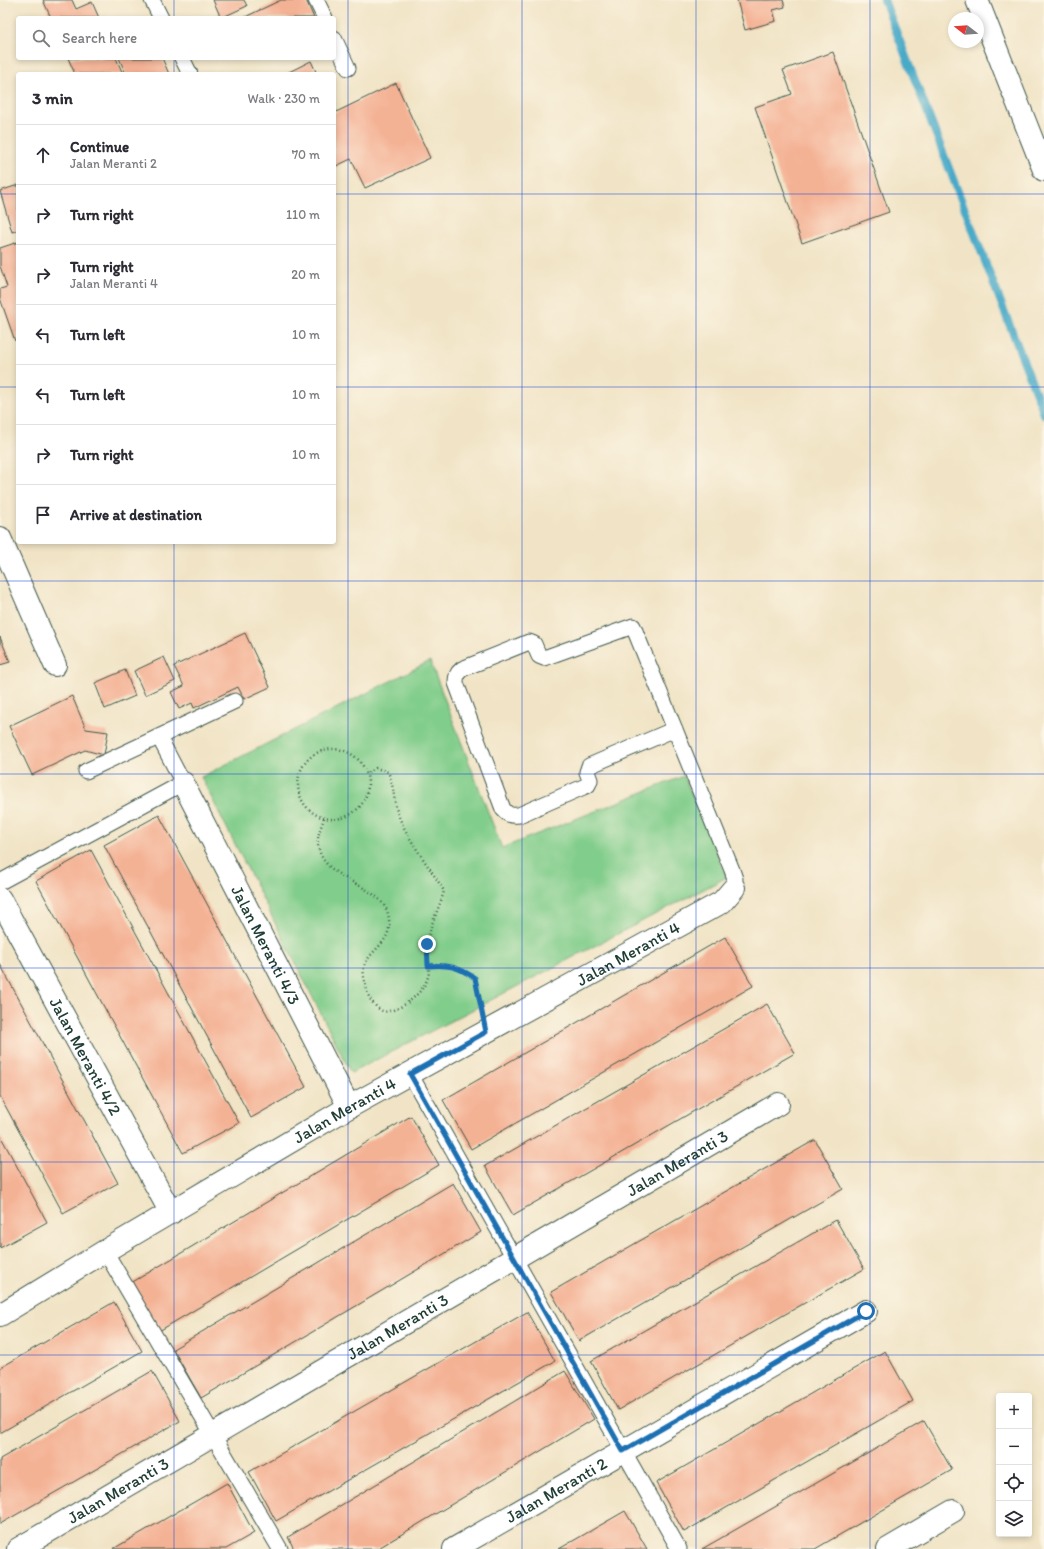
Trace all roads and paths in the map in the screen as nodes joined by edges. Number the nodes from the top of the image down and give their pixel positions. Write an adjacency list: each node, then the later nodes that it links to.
1 (152, 0): 4 (lane)
2 (316, 0): 5 (lane)
3 (977, 0): 10 (street)
4 (161, 16)
5 (324, 16)
6 (336, 42): 8 (lane)
7 (183, 60): 9 (lane)
8 (348, 68)
9 (189, 72)
10 (1044, 170)
11 (0, 538): 12 (street)
12 (55, 665)
13 (235, 701): 15 (lane)
14 (675, 729): 14 (lane); 21 (lane)
15 (159, 737): 16 (lane); 18 (lane)
16 (86, 771)
17 (367, 774): 19 (path); 19 (path); 23 (path)
18 (183, 783): 20 (lane); 27 (street, Jalan Meranti 4/3)
19 (324, 818): 23 (path)
20 (0, 882)
21 (734, 888): 24 (street, Jalan Meranti 4)
22 (0, 899): 28 (street, Jalan Meranti 4/2)
23 (428, 966): 24 (path)
24 (486, 1032): 25 (street, Jalan Meranti 4)
25 (410, 1074): 27 (street, Jalan Meranti 4); 30 (lane)
26 (778, 1104): 30 (street, Jalan Meranti 3)
27 (349, 1107): 28 (street, Jalan Meranti 4)
28 (171, 1213): 29 (street, Jalan Meranti 4)
29 (105, 1251): 32 (street, Jalan Meranti 4); 33 (lane)
30 (514, 1258): 33 (street, Jalan Meranti 3); 34 (lane)
31 (866, 1311): 34 (street, Jalan Meranti 2)
32 (0, 1315)
33 (214, 1435): 36 (street, Jalan Meranti 3); 37 (lane)
34 (623, 1451): 38 (street, Jalan Meranti 2); 39 (lane)
35 (953, 1511): 40 (street)
36 (18, 1549)
37 (280, 1549)
38 (454, 1549)
39 (679, 1549)
40 (888, 1549)

